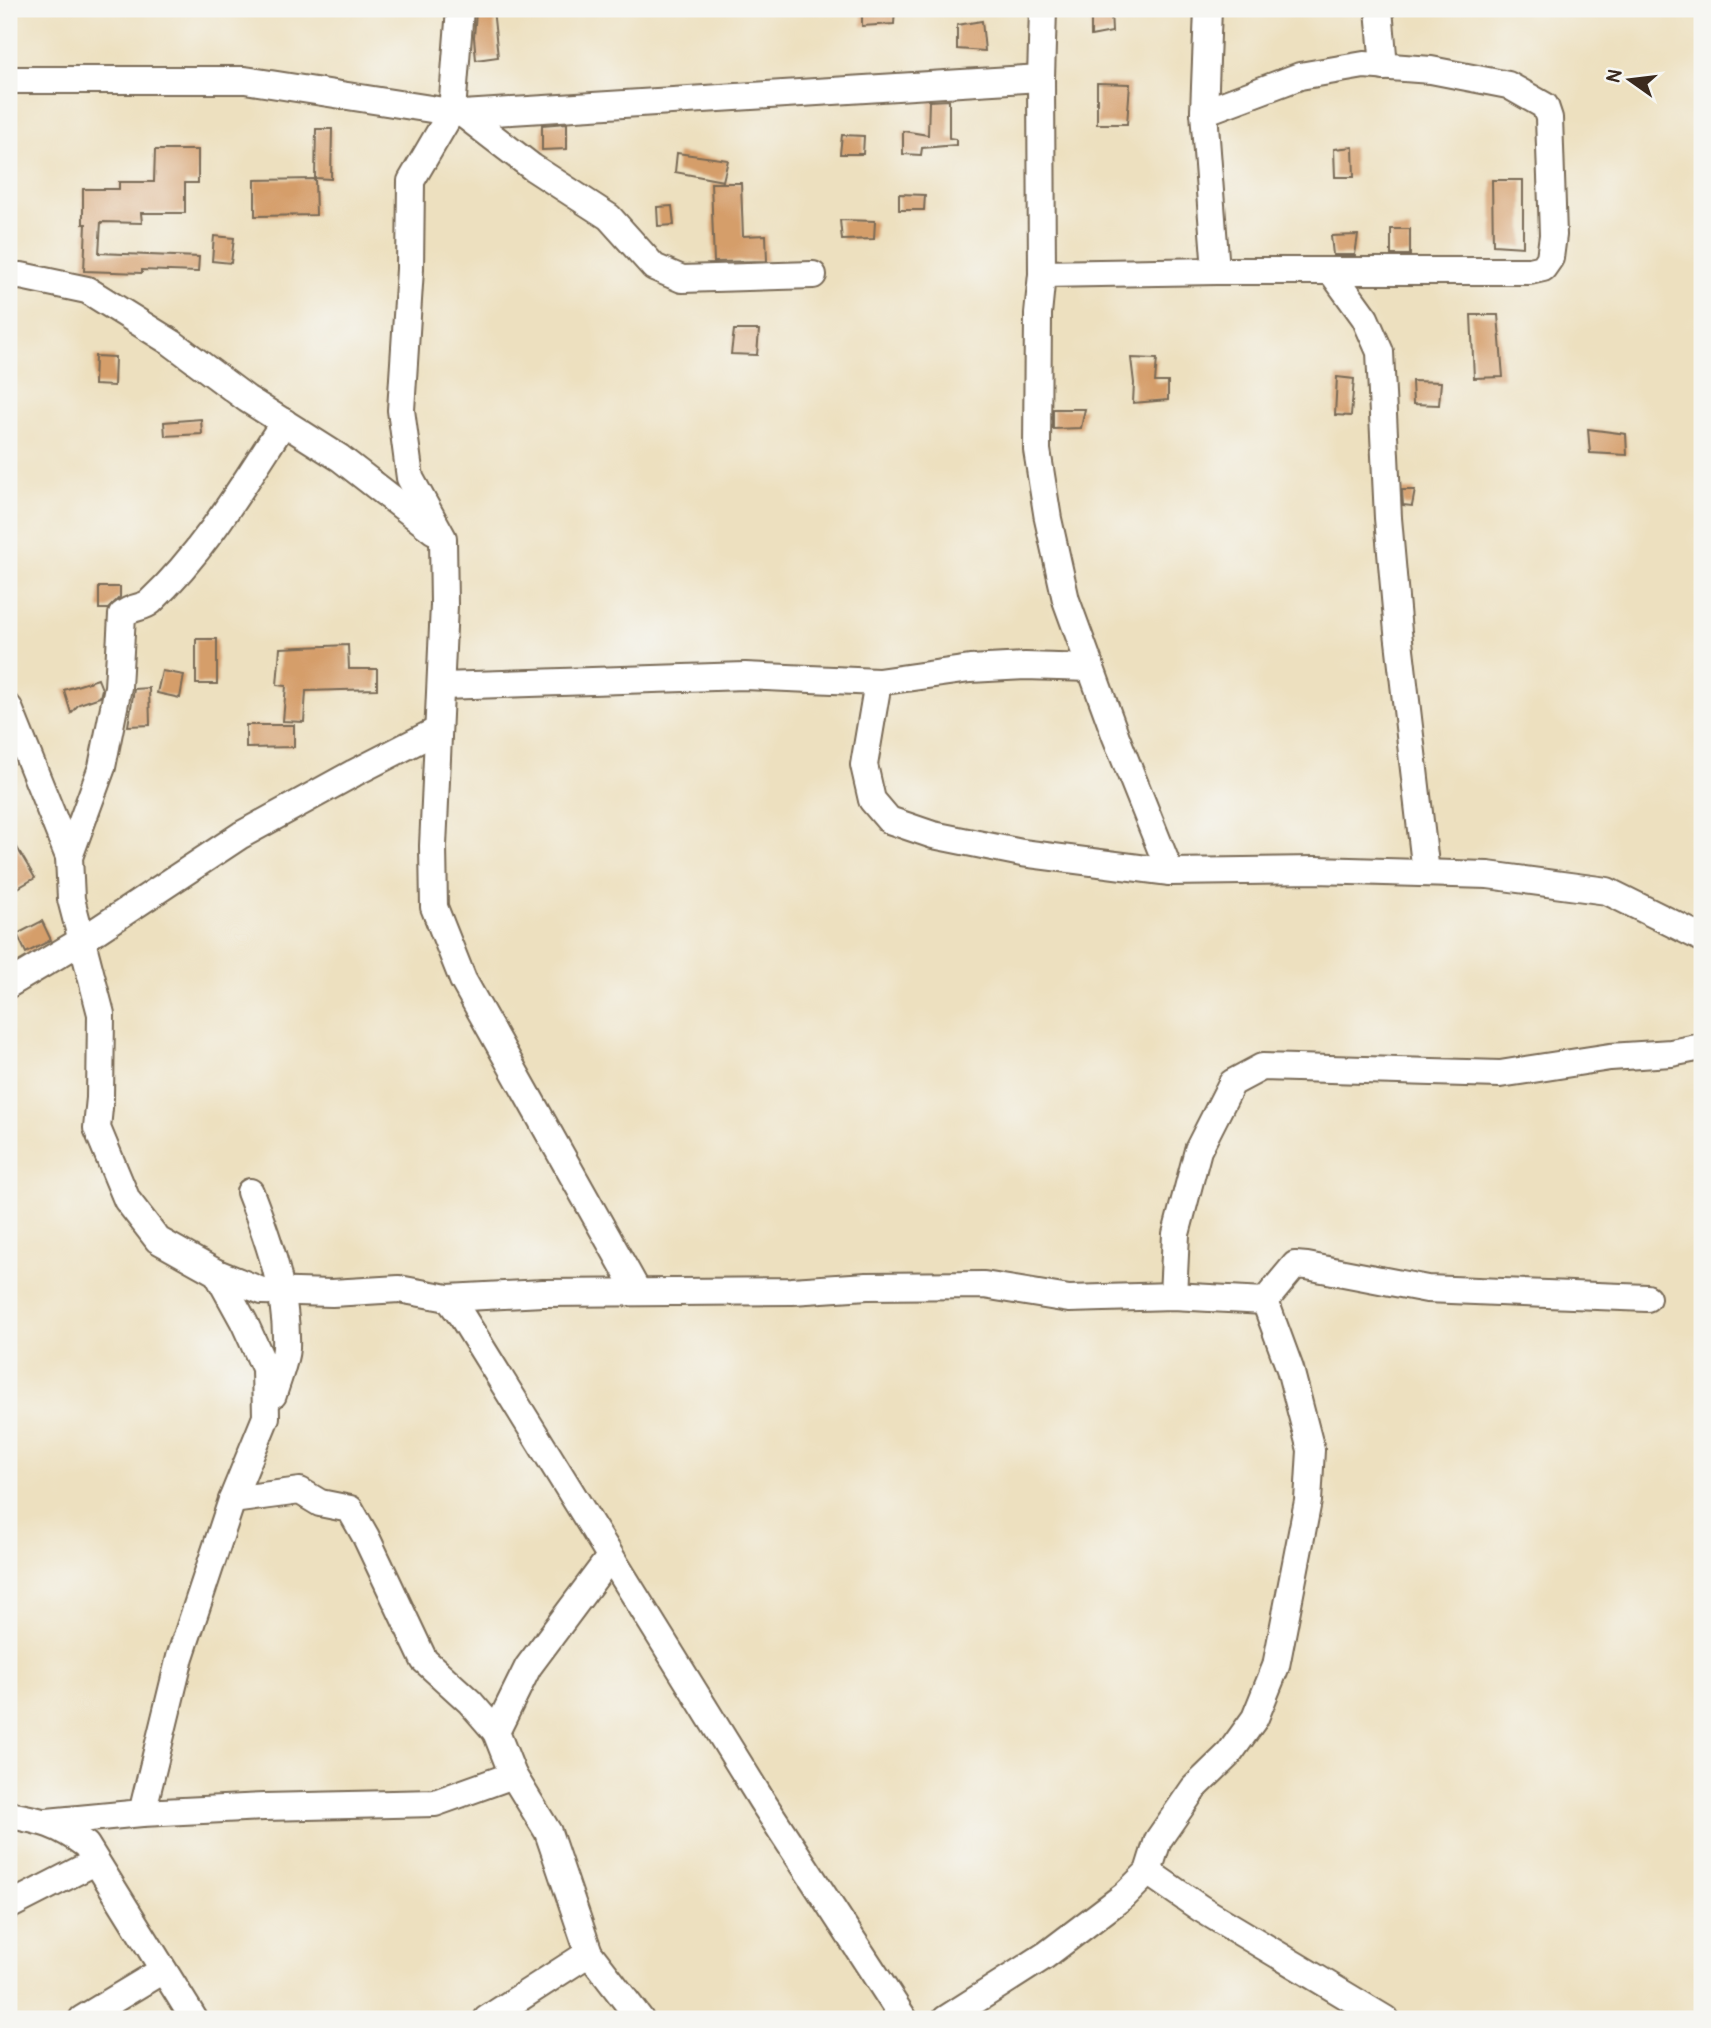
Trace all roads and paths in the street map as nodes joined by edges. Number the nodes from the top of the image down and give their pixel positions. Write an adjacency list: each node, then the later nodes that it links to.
1 (460, 9): 8 (street)
2 (1043, 9): 6 (street)
3 (1208, 9): 9 (street)
4 (1379, 9): 5 (street)
5 (1384, 66): 9 (street); 11 (street)
6 (1041, 78): 8 (street); 12 (street)
7 (9, 80): 8 (street)
8 (458, 113): 13 (street); 16 (street)
9 (1204, 113): 10 (street)
10 (1216, 271): 11 (street); 12 (street)
11 (1331, 271): 24 (street)
12 (1042, 274): 17 (street)
13 (813, 275)
14 (9, 277): 15 (street)
15 (284, 422): 16 (street); 22 (street)
16 (443, 538): 19 (street)
17 (1091, 668): 18 (street); 23 (street)
18 (878, 682): 19 (street); 23 (street)
19 (442, 686): 21 (street)
20 (9, 708): 22 (street)
21 (438, 730): 26 (street); 32 (street)
22 (69, 857): 26 (street)
23 (1170, 872): 24 (street)
24 (1426, 873): 25 (street)
25 (1702, 938)
26 (81, 941): 27 (street); 30 (street)
27 (9, 984)
28 (1702, 1046): 33 (street)
29 (250, 1192): 31 (street)
30 (217, 1273): 31 (street); 37 (street)
31 (281, 1291): 34 (street); 37 (street)
32 (638, 1292): 33 (street); 34 (street)
33 (1173, 1296): 36 (street)
34 (448, 1298): 39 (street)
35 (1647, 1298): 36 (street)
36 (1265, 1301): 46 (street)
37 (266, 1416): 38 (street)
38 (232, 1500): 40 (street); 42 (street)
39 (610, 1557): 40 (street); 54 (street)
40 (496, 1732): 41 (street)
41 (513, 1775): 42 (street); 48 (street)
42 (142, 1813): 44 (street)
43 (9, 1815): 44 (street)
44 (47, 1822): 45 (street)
45 (95, 1862): 47 (street); 49 (street)
46 (1148, 1872): 55 (street); 56 (street)
47 (9, 1906)
48 (589, 1953): 52 (street); 53 (street)
49 (163, 1970): 50 (street); 51 (street)
50 (82, 2019)
51 (194, 2019)
52 (487, 2019)
53 (640, 2019)
54 (904, 2019)
55 (946, 2019)
56 (1385, 2019)

